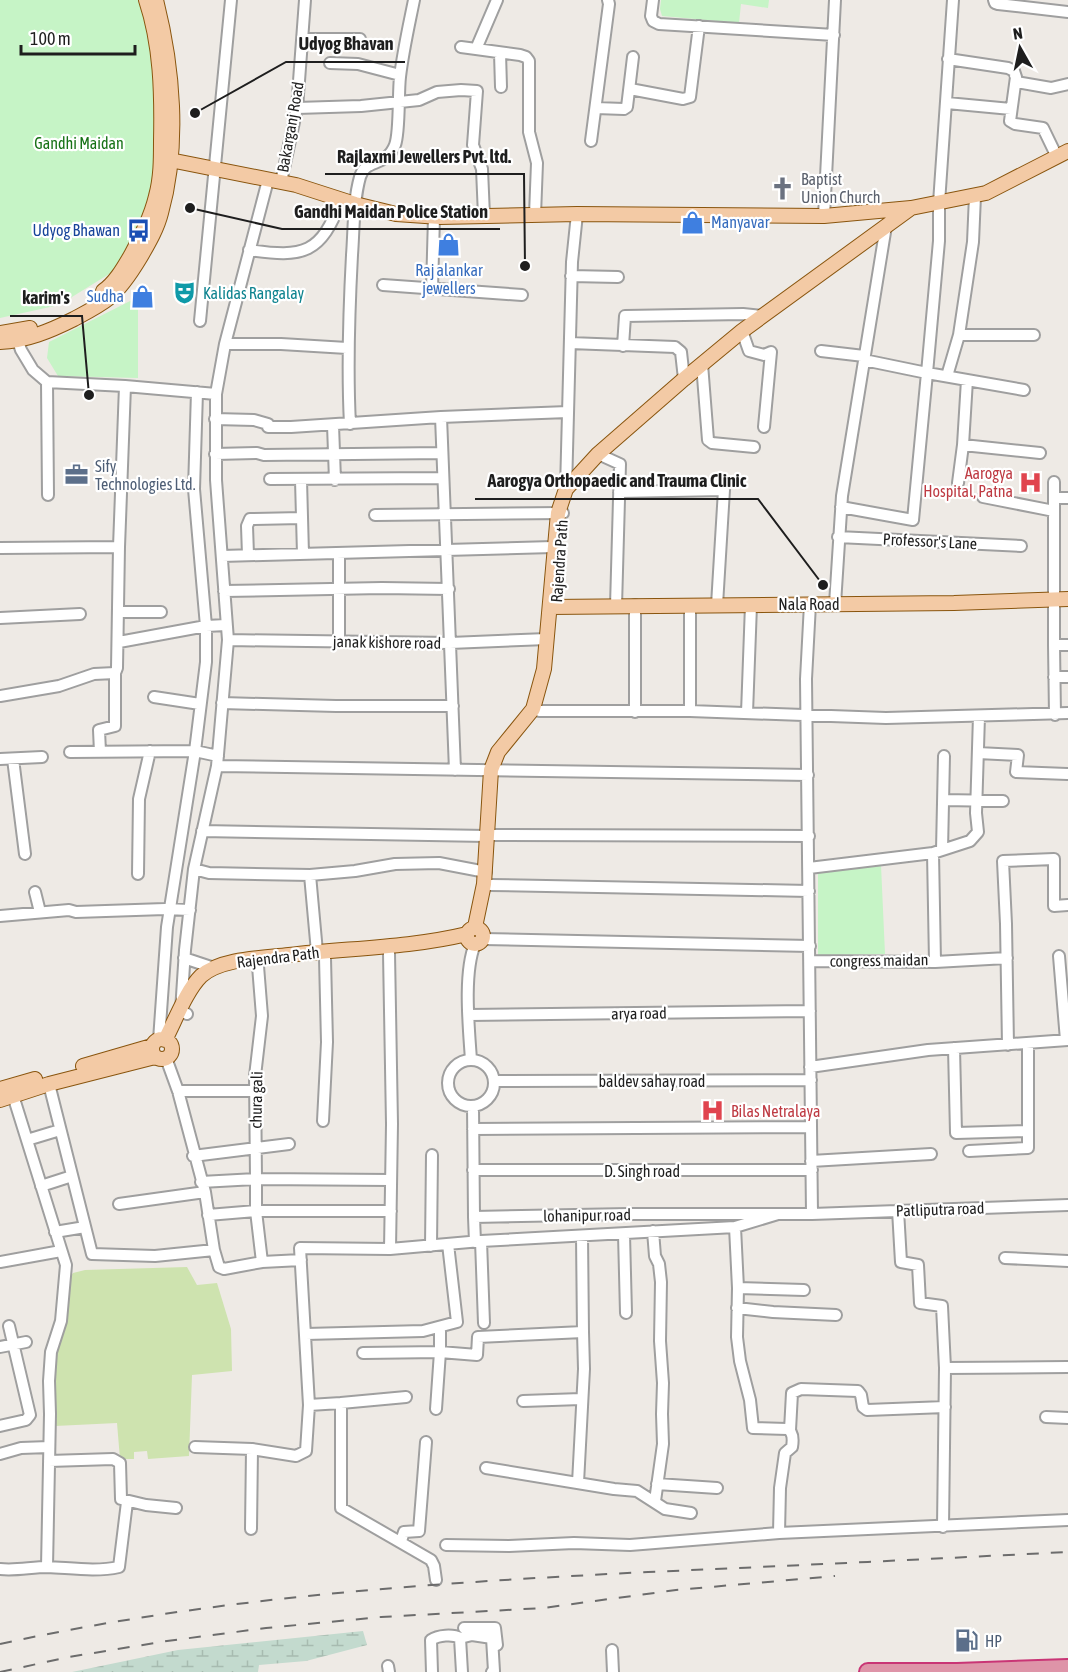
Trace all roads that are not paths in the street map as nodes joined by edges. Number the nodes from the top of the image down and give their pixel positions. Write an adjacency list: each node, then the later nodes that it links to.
1 (146, 0): 35 (main road)
2 (156, 0): 35 (main road)
3 (231, 0): 36 (street)
4 (305, 0): 15 (street, Bakarganj Road)
5 (414, 0): 23 (street)
6 (497, 0): 18 (street)
7 (608, 0): 31 (street)
8 (652, 0): 13 (street)
9 (835, 0): 14 (street)
10 (953, 0): 21 (street)
11 (994, 0): 12 (street)
12 (1068, 12)
13 (699, 26): 14 (street); 27 (street)
14 (834, 35): 46 (street)
15 (302, 39): 16 (street); 30 (street, Bakarganj Road)
16 (360, 39)
17 (461, 47): 18 (street)
18 (476, 49): 19 (street)
19 (500, 53): 26 (street); 44 (street)
20 (633, 57): 27 (street)
21 (948, 59): 24 (street); 29 (street)
22 (330, 63): 23 (street)
23 (400, 75): 28 (street)
24 (1016, 82): 25 (street); 32 (street)
25 (1068, 84)
26 (501, 87)
27 (630, 89): 31 (street)
28 (398, 102): 30 (street); 41 (street); 45 (street)
29 (947, 103): 32 (street); 40 (street)
30 (297, 108): 37 (street, Bakarganj Road)
31 (596, 108): 33 (street)
32 (1011, 109): 34 (street)
33 (591, 141)
34 (1063, 154): 38 (main road)
35 (165, 159): 36 (main road); 61 (main road)
36 (215, 170): 37 (main road); 56 (street)
37 (274, 181): 39 (main road); 49 (street, Bakarganj Road)
38 (975, 196): 40 (main road); 59 (street)
39 (341, 200): 41 (main road); 49 (street)
40 (939, 203): 42 (main road); 70 (street)
41 (355, 204): 47 (main road); 66 (street)
42 (911, 208): 46 (main road); 48 (main road)
43 (577, 214): 44 (main road); 46 (main road); 50 (street)
44 (534, 215): 45 (main road)
45 (484, 216): 47 (main road)
46 (824, 216)
47 (434, 217): 53 (street)
48 (886, 226): 55 (main road); 68 (street)
49 (249, 250): 63 (street, Bakarganj Road)
50 (571, 276): 51 (street); 64 (street)
51 (618, 277)
52 (383, 285): 53 (street)
53 (432, 289): 54 (street)
54 (522, 295)
55 (762, 316): 57 (main road); 65 (street)
56 (200, 321)
57 (742, 331): 69 (main road); 84 (street)
58 (0, 333): 61 (main road)
59 (959, 335): 60 (street); 71 (street)
60 (1034, 335)
61 (16, 336): 62 (main road); 74 (street)
62 (0, 342)
63 (225, 344): 66 (street); 78 (street, Bakarganj Road)
64 (570, 344): 65 (street); 79 (street)
65 (623, 345): 72 (street)
66 (347, 348): 82 (street)
67 (821, 351): 68 (street)
68 (864, 358): 70 (street); 104 (street)
69 (702, 364): 72 (main road); 86 (street)
70 (927, 373): 71 (street); 104 (street)
71 (947, 376): 73 (street)
72 (684, 379): 91 (main road)
73 (967, 380): 76 (street); 85 (street)
74 (47, 382): 75 (street); 100 (street)
75 (125, 386): 77 (street); 112 (street)
76 (1024, 390)
77 (197, 392): 78 (street); 138 (street)
78 (216, 394): 81 (street, Bakarganj Road)
79 (568, 412): 80 (street); 98 (street)
80 (441, 417): 82 (street); 87 (street)
81 (215, 419): 83 (street); 89 (street, Bakarganj Road)
82 (350, 424): 83 (street)
83 (333, 425): 90 (street)
84 (764, 427)
85 (963, 445): 88 (street); 97 (street)
86 (754, 447)
87 (442, 453): 90 (street); 92 (street)
88 (1040, 453)
89 (215, 454): 90 (street); 119 (street, Bakarganj Road)
90 (334, 454): 95 (street)
91 (598, 454): 98 (main road); 99 (street)
92 (443, 478): 95 (street); 107 (street)
93 (270, 479): 94 (street)
94 (301, 480): 95 (street); 109 (street)
95 (335, 480)
96 (1054, 482): 102 (street)
97 (958, 483)
98 (566, 489): 105 (main road)
99 (620, 492): 129 (street); 131 (street)
100 (48, 495)
101 (983, 497): 106 (street)
102 (1054, 498): 103 (street); 106 (street)
103 (1068, 498)
104 (841, 507): 110 (street)
105 (560, 511): 107 (street); 113 (main road, Rajendra Path); 132 (main road, Rajendra Path)
106 (1054, 511): 124 (street)
107 (445, 514): 108 (street); 115 (street)
108 (375, 515)
109 (302, 518): 117 (street); 118 (street)
110 (838, 537): 111 (street, Professor's Lane); 126 (street)
111 (1021, 546)
112 (119, 547): 114 (street); 133 (street)
113 (553, 547): 115 (street); 132 (main road, Rajendra Path)
114 (0, 548)
115 (446, 550): 116 (street); 120 (street)
116 (339, 553): 117 (street); 121 (street)
117 (303, 554): 118 (street)
118 (248, 555): 119 (street)
119 (222, 556): 122 (street, Bakarganj Road)
120 (449, 589): 121 (street); 143 (street)
121 (339, 590): 122 (street); 141 (street)
122 (224, 591): 137 (street, Bakarganj Road)
123 (1068, 599): 124 (main road, Nala Road)
124 (1053, 600): 126 (main road, Nala Road); 144 (street)
125 (810, 604): 126 (main road, Nala Road); 130 (main road, Nala Road); 160 (street)
126 (835, 604)
127 (635, 605): 128 (main road, Nala Road); 131 (main road, Nala Road); 157 (street)
128 (690, 605): 129 (main road, Nala Road); 156 (street)
129 (717, 605): 130 (main road, Nala Road)
130 (751, 605): 158 (street)
131 (616, 606): 132 (main road, Nala Road)
132 (553, 607): 139 (main road, Rajendra Path); 146 (main road, Rajendra Path)
133 (120, 612): 134 (street); 142 (street)
134 (161, 612)
135 (80, 614): 136 (street)
136 (0, 618)
137 (226, 625): 138 (street); 140 (street, Bakarganj Road)
138 (206, 626): 142 (street); 152 (street)
139 (547, 639): 143 (street, janak kishore road); 146 (main road, Rajendra Path)
140 (228, 640): 141 (street, janak kishore road); 153 (street, Bakarganj Road)
141 (339, 641): 143 (street, janak kishore road)
142 (119, 642): 147 (street)
143 (450, 643): 154 (street)
144 (1054, 645): 145 (street); 148 (street)
145 (1068, 645)
146 (548, 670): 155 (main road, Rajendra Path); 174 (main road, Rajendra Path)
147 (115, 673): 150 (street); 166 (street)
148 (1054, 677): 149 (street); 161 (street)
149 (1068, 677)
150 (0, 696)
151 (154, 697): 152 (street)
152 (200, 704): 164 (street)
153 (222, 704): 154 (street); 172 (street, Bakarganj Road)
154 (453, 706): 173 (street)
155 (539, 711): 157 (street); 174 (main road, Rajendra Path)
156 (690, 711): 157 (street); 158 (street)
157 (635, 712)
158 (747, 713): 160 (street)
159 (1068, 713): 161 (street)
160 (807, 715): 162 (street); 176 (street)
161 (1055, 715): 162 (street)
162 (979, 716): 167 (street)
163 (150, 751): 164 (street); 166 (street); 187 (street)
164 (195, 751): 172 (street); 193 (street)
165 (70, 752): 166 (street)
166 (100, 752)
167 (978, 753): 175 (street); 178 (street)
168 (944, 756): 177 (street, congress maidan)
169 (42, 757): 171 (street)
170 (0, 759): 171 (street)
171 (13, 759): 184 (street)
172 (217, 761): 173 (street); 180 (street, Bakarganj Road)
173 (455, 770): 174 (street)
174 (494, 770): 176 (street); 181 (main road, Rajendra Path)
175 (1067, 774)
176 (808, 775): 182 (street)
177 (943, 800): 178 (street); 183 (street, congress maidan)
178 (976, 801): 179 (street); 183 (street)
179 (1003, 801)
180 (202, 831): 181 (street); 186 (street, Bakarganj Road)
181 (490, 835): 182 (street); 189 (main road, Rajendra Path)
182 (809, 836): 185 (street)
183 (937, 851): 185 (street); 205 (street, congress maidan)
184 (25, 854)
185 (809, 868): 190 (street)
186 (194, 869): 188 (street); 194 (street, Bakarganj Road)
187 (138, 874)
188 (310, 875): 189 (street); 200 (street)
189 (488, 878): 190 (street); 197 (main road, Rajendra Path)
190 (810, 891): 198 (street)
191 (35, 892): 195 (street)
192 (1068, 905): 203 (street)
193 (170, 909): 194 (street); 195 (street); 214 (street)
194 (189, 910): 202 (street, Bakarganj Road)
195 (40, 912): 196 (street)
196 (0, 916)
197 (475, 936): 198 (street); 199 (main road, Rajendra Path); 200 (main road, Rajendra Path); 210 (street)
198 (810, 946): 204 (street)
199 (389, 952): 200 (main road, Rajendra Path); 241 (street)
200 (321, 955): 206 (main road, Rajendra Path); 207 (main road, Rajendra Path); 225 (street)
201 (1059, 956): 211 (street)
202 (184, 958): 207 (street); 209 (street, Bakarganj Road)
203 (1007, 958): 205 (street); 213 (street)
204 (810, 961): 205 (street, congress maidan); 208 (street)
205 (935, 962)
206 (258, 966): 209 (main road, Rajendra Path); 222 (street, chura gali)
207 (214, 968): 209 (main road, Rajendra Path)
208 (810, 1011): 210 (street, arya road); 217 (street)
209 (184, 1012): 214 (main road, Rajendra Path)
210 (469, 1015): 216 (street)
211 (1067, 1040): 212 (street)
212 (1028, 1043): 213 (street); 229 (street)
213 (1008, 1045): 215 (street)
214 (161, 1048): 220 (main road); 221 (street); 223 (main road)
215 (954, 1048): 217 (street); 229 (street)
216 (471, 1060): 219 (street); 224 (street)
217 (810, 1067): 218 (street)
218 (811, 1080): 219 (street, baldev sahay road); 226 (street)
219 (494, 1081): 224 (street)
220 (49, 1084): 223 (main road); 228 (street)
221 (178, 1091): 222 (street); 235 (street)
222 (255, 1091): 232 (street, chura gali)
223 (6, 1093): 230 (street)
224 (473, 1106): 227 (street)
225 (323, 1121)
226 (811, 1127): 227 (street); 237 (street)
227 (473, 1129): 238 (street)
228 (60, 1130): 230 (street); 239 (street)
229 (1028, 1131): 233 (street)
230 (27, 1140): 242 (street)
231 (289, 1144): 232 (street)
232 (255, 1148): 235 (street); 240 (street, chura gali)
233 (969, 1151)
234 (931, 1154): 237 (street, D. Singh road)
235 (193, 1155): 243 (street)
236 (432, 1155): 261 (street)
237 (812, 1166): 238 (street, D. Singh road); 250 (street)
238 (473, 1170): 252 (street)
239 (72, 1176): 242 (street); 253 (street)
240 (256, 1179): 241 (street); 243 (street); 247 (street, chura gali)
241 (391, 1180): 248 (street)
242 (41, 1186): 256 (street)
243 (203, 1187): 244 (street); 251 (street)
244 (119, 1204)
245 (1068, 1205): 246 (street, Patliputra road)
246 (898, 1210): 250 (street, Patliputra road); 286 (street)
247 (256, 1211): 248 (street); 251 (street); 269 (street, chura gali)
248 (391, 1211): 262 (street)
249 (778, 1214): 250 (street, lohanipur road); 252 (street, lohanipur road); 254 (street)
250 (812, 1214)
251 (208, 1215): 263 (street)
252 (474, 1217): 259 (street)
253 (85, 1227): 256 (street); 263 (street)
254 (735, 1227): 255 (street); 270 (street)
255 (653, 1231): 257 (street); 306 (street)
256 (55, 1232): 264 (street)
257 (624, 1234): 258 (street); 273 (street)
258 (582, 1236): 259 (street); 278 (street)
259 (478, 1242): 260 (street); 275 (street)
260 (448, 1244): 261 (street); 277 (street)
261 (431, 1246): 262 (street)
262 (390, 1249): 266 (street)
263 (214, 1250): 269 (street)
264 (61, 1251): 268 (street); 299 (street)
265 (1005, 1258): 267 (street)
266 (301, 1260): 269 (street); 279 (street)
267 (1068, 1261)
268 (0, 1262)
269 (262, 1262)
270 (738, 1288): 271 (street); 272 (street)
271 (804, 1290)
272 (737, 1308): 274 (street); 297 (street)
273 (626, 1314)
274 (836, 1315)
275 (484, 1323)
276 (9, 1326): 281 (street)
277 (440, 1328): 279 (street); 283 (street)
278 (583, 1332): 283 (street); 288 (street)
279 (306, 1334): 291 (street)
280 (26, 1342): 281 (street)
281 (14, 1345): 282 (street); 296 (street)
282 (0, 1347)
283 (440, 1352): 284 (street); 293 (street)
284 (363, 1353)
285 (1068, 1367): 286 (street)
286 (945, 1368): 292 (street)
287 (406, 1397): 290 (street)
288 (581, 1399): 289 (street); 305 (street)
289 (523, 1401)
290 (341, 1403): 291 (street); 316 (street)
291 (309, 1405): 301 (street)
292 (945, 1407): 297 (street); 313 (street)
293 (436, 1409)
294 (1046, 1418): 295 (street)
295 (1068, 1418)
296 (0, 1426)
297 (790, 1430): 315 (street)
298 (426, 1442): 316 (street)
299 (49, 1447): 302 (street); 303 (street)
300 (195, 1447): 301 (street)
301 (252, 1449): 314 (street)
302 (0, 1454)
303 (49, 1461): 309 (street); 318 (street)
304 (486, 1468): 305 (street)
305 (578, 1483): 308 (street)
306 (657, 1484): 307 (street); 308 (street)
307 (717, 1488)
308 (655, 1501): 311 (street)
309 (128, 1502): 310 (street); 318 (street)
310 (176, 1508)
311 (691, 1513)
312 (1068, 1520): 313 (street)
313 (943, 1527): 315 (street)
314 (251, 1529)
315 (779, 1533): 317 (street)
316 (401, 1541): 320 (street)
317 (446, 1545)
318 (47, 1567): 319 (street)
319 (0, 1569)
320 (436, 1580)
321 (462, 1633): 324 (street); 325 (street); 326 (street); 327 (street)
322 (612, 1650): 328 (street)
323 (1068, 1668): 329 (highway)
324 (432, 1672)
325 (462, 1672)
326 (492, 1672)
327 (499, 1672)
328 (613, 1672)
329 (868, 1672)

